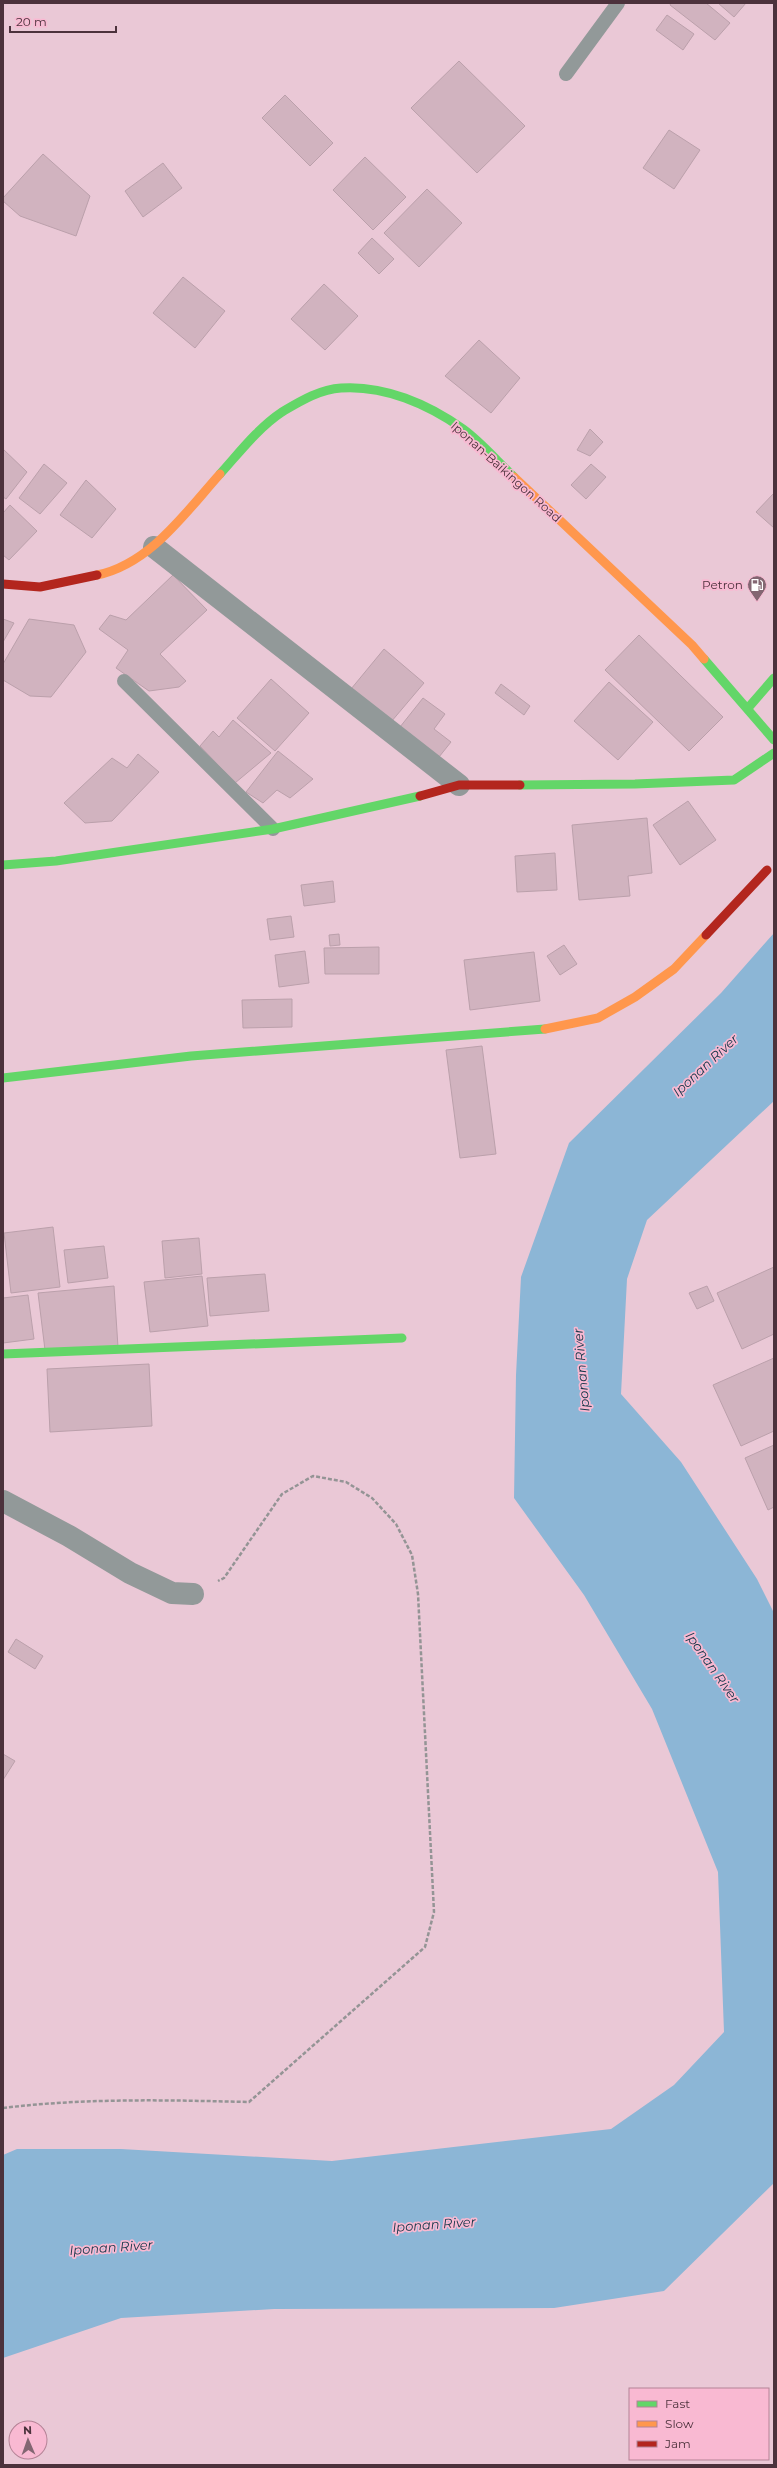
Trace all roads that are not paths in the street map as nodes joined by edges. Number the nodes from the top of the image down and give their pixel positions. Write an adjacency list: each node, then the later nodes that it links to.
1 (618, 3): 2 (lane)
2 (566, 74)
3 (154, 547): 4 (street, Iponan-Baikingon Road); 7 (street, Iponan-Baikingon Road); 10 (street)
4 (3, 584)
5 (774, 678): 7 (street)
6 (124, 681): 11 (lane)
7 (748, 708): 8 (street, Iponan-Baikingon Road)
8 (774, 740)
9 (774, 754): 10 (street)
10 (459, 785): 11 (street)
11 (273, 829): 12 (street)
12 (3, 865)
13 (767, 870): 14 (street)
14 (3, 1078)
15 (402, 1338): 16 (street)
16 (3, 1354)
17 (3, 1501): 18 (street)
18 (193, 1594)

